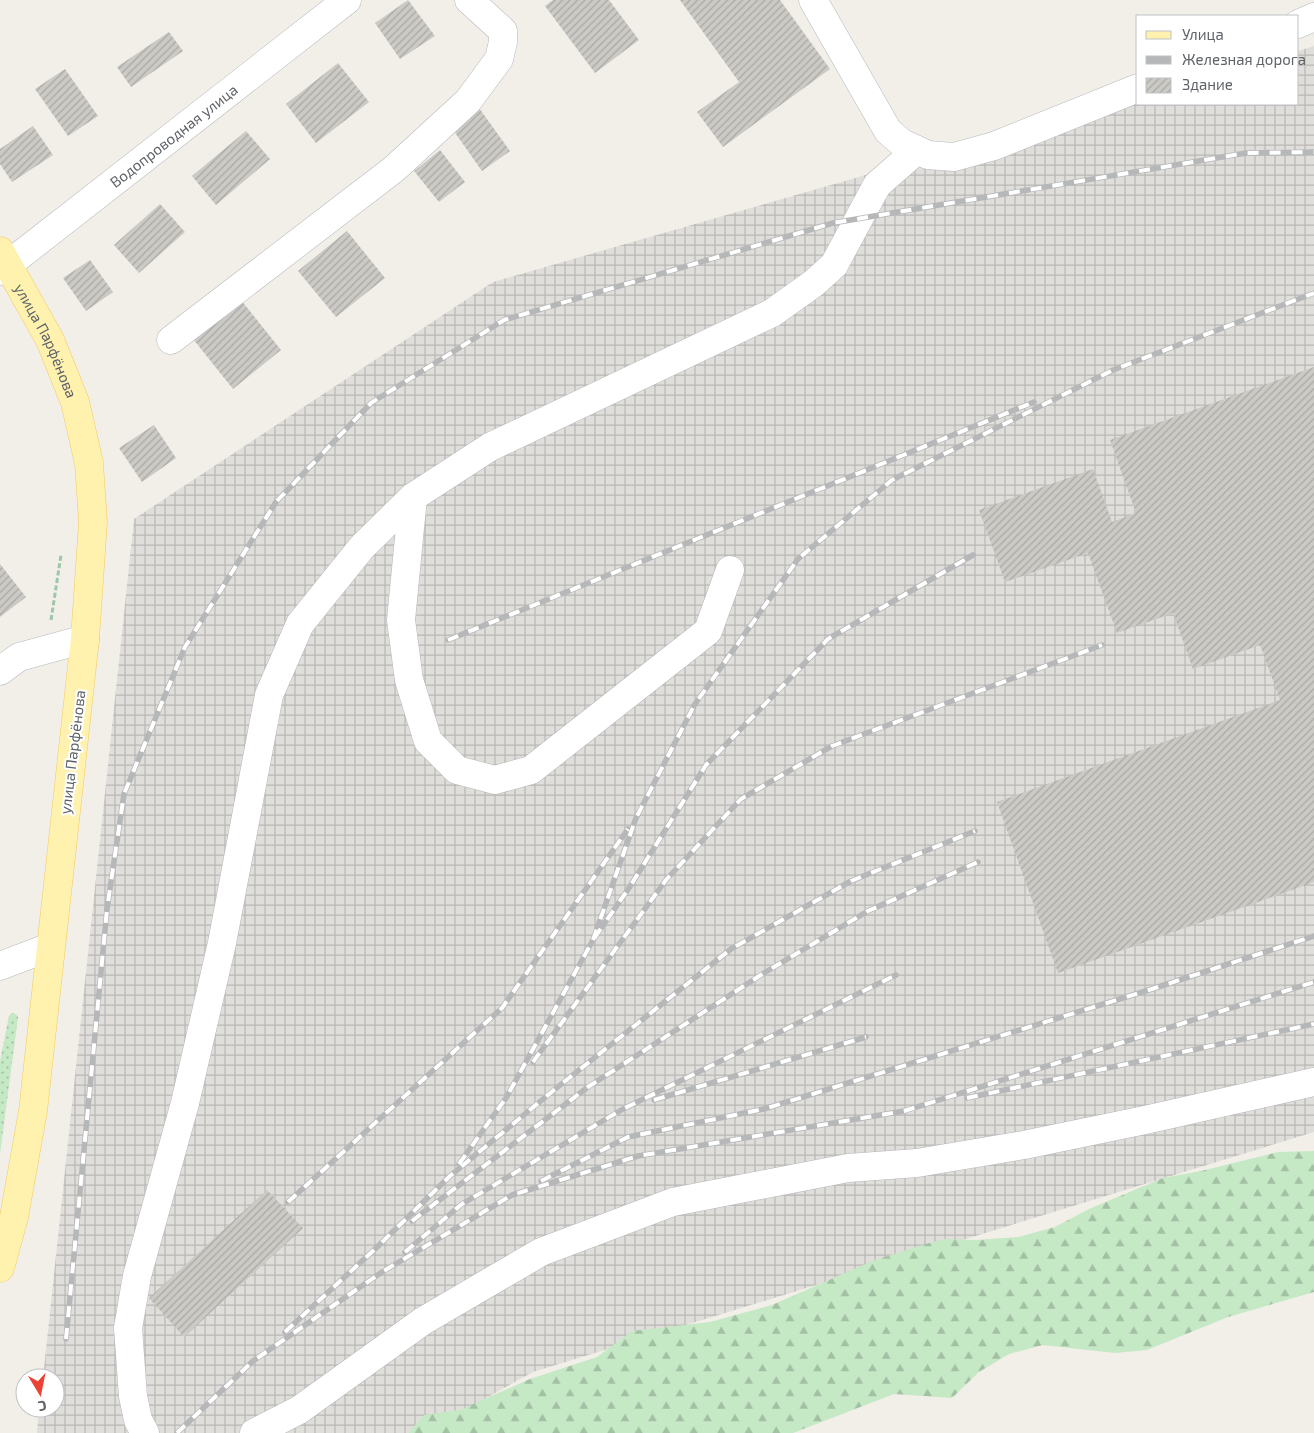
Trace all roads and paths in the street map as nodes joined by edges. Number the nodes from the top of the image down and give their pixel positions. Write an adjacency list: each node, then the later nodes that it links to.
1 (347, 0): 8 (street, Водопроводная улица)
2 (469, 0): 9 (street)
3 (814, 0): 7 (street)
4 (1314, 17): 5 (street)
5 (1299, 24)
6 (1136, 89): 7 (street)
7 (917, 150): 10 (street)
8 (3, 262): 13 (main road, улица Парфёнова)
9 (171, 340)
10 (413, 497): 12 (street); 21 (street)
11 (62, 547): 14 (path)
12 (730, 570)
13 (85, 638): 14 (street); 16 (main road, улица Парфёнова)
14 (46, 650): 15 (street)
15 (0, 671)
16 (50, 947): 17 (street); 19 (main road, улица Парфёнова)
17 (0, 966)
18 (1314, 1082): 22 (street)
19 (7, 1212): 20 (main road, улица Парфёнова)
20 (3, 1251)
21 (145, 1433)
22 (254, 1433)

